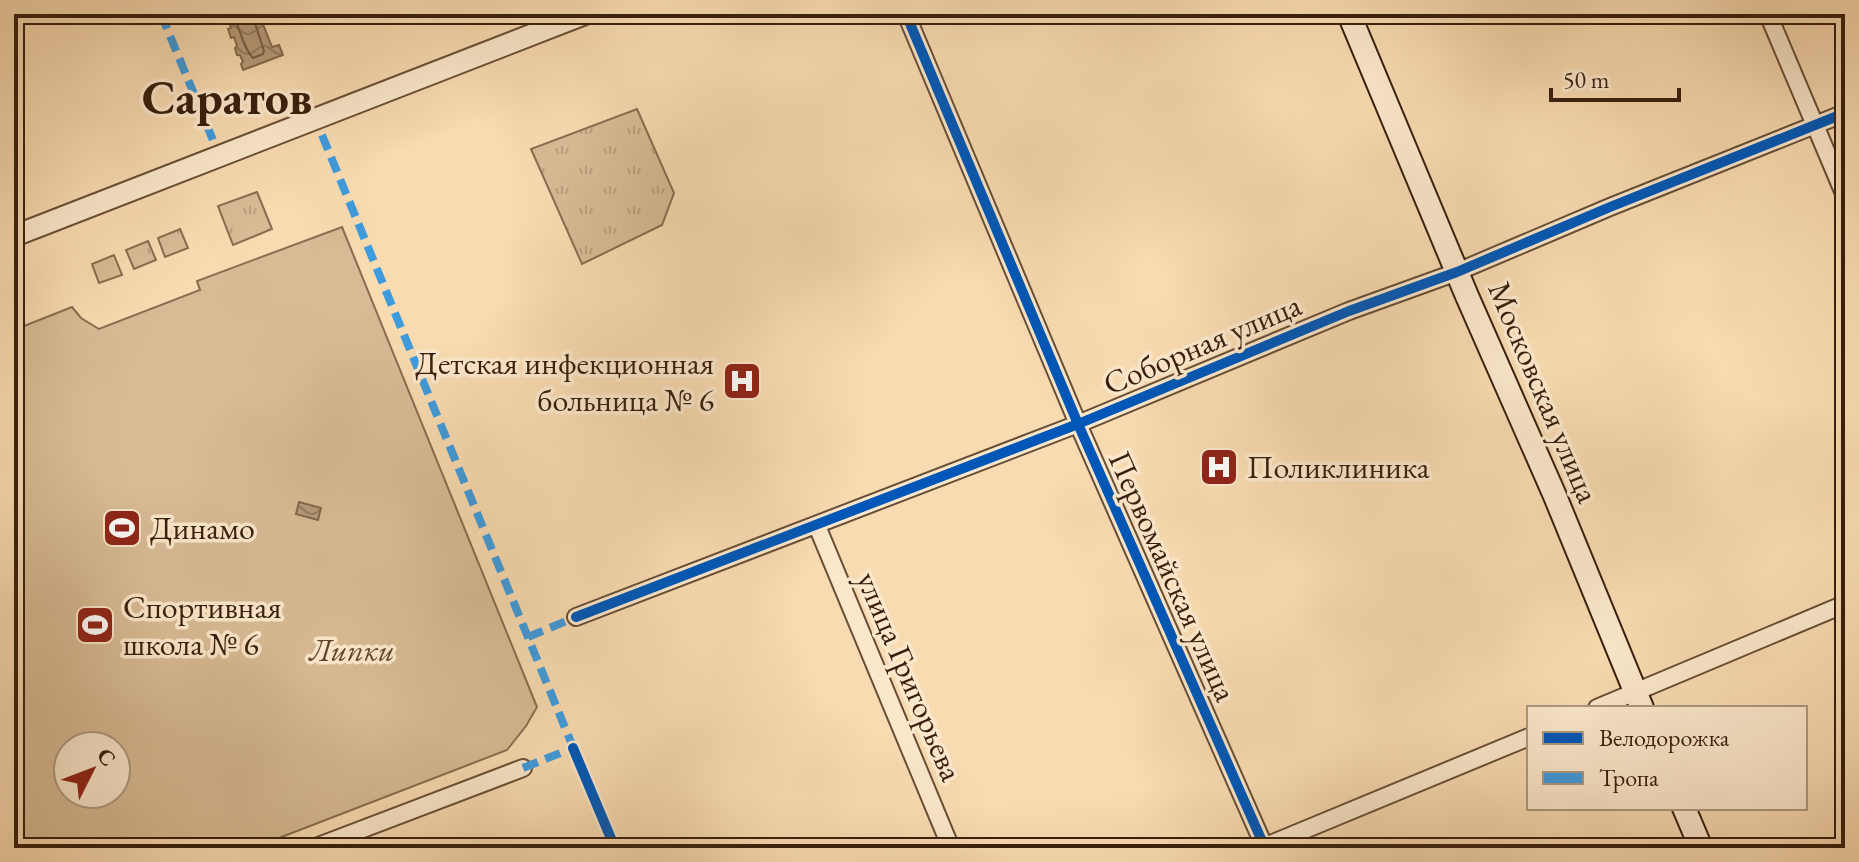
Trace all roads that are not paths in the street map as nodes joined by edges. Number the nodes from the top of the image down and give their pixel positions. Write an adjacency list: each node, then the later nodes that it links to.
1 (585, 14): 8 (street)
2 (906, 14): 10 (street, Первомайская улица)
3 (1349, 14): 9 (main road, Московская улица)
4 (1768, 14): 6 (street)
5 (1845, 113): 6 (street, Соборная улица)
6 (1815, 124): 7 (street); 9 (street, Соборная улица)
7 (1845, 196)
8 (14, 236)
9 (1457, 272): 10 (street, Соборная улица); 14 (main road, Московская улица)
10 (1078, 424): 11 (street, Соборная улица); 21 (street, Первомайская улица)
11 (817, 526): 13 (street, Соборная улица); 20 (street, улица Григорьева)
12 (1845, 604): 14 (street)
13 (576, 617)
14 (1638, 700): 15 (street)
15 (1607, 706)
16 (1527, 738): 21 (street)
17 (523, 768): 19 (street)
18 (1685, 810): 22 (main road)
19 (313, 848)
20 (951, 848)
21 (1263, 848)
22 (1701, 848)

